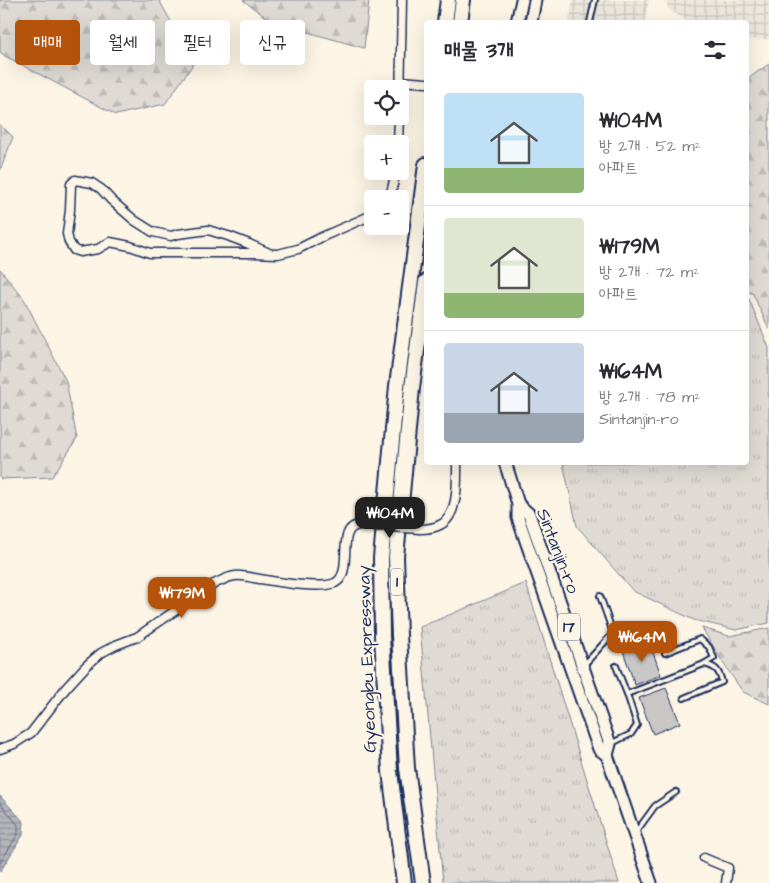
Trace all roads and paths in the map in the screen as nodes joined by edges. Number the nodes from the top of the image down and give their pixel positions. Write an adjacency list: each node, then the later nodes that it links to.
1 (402, 0): 12 (street)
2 (448, 0): 7 (highway)
3 (463, 0): 8 (highway)
4 (522, 0): 9 (main road)
5 (535, 0): 10 (main road)
6 (595, 0): 11 (lane)
7 (445, 20)
8 (460, 20)
9 (517, 20)
10 (531, 20)
11 (590, 20)
12 (401, 80)
13 (409, 82): 14 (street)
14 (424, 83)
15 (424, 180): 34 (highway, Gyeongbu Expressway / 1)
16 (364, 219): 17 (street)
17 (269, 253): 17 (street)
18 (424, 297): 35 (highway, Gyeongbu Expressway / 1)
19 (457, 465): 29 (street, bridge)
20 (506, 465): 21 (main road, Sintanjin-ro / 17)
21 (518, 504): 26 (main road, Sintanjin-ro / 17); 30 (main road, Sintanjin-ro / 17)
22 (600, 596): 26 (lane)
23 (666, 653): 24 (lane)
24 (704, 664): 27 (lane); 28 (lane)
25 (616, 666): 27 (lane)
26 (583, 667): 30 (main road, Sintanjin-ro / 17)
27 (627, 694): 30 (lane)
28 (684, 698)
29 (0, 749)
30 (609, 750): 32 (main road, Sintanjin-ro / 17)
31 (676, 792): 32 (lane)
32 (634, 834): 36 (main road, Sintanjin-ro / 17)
33 (704, 858): 37 (street)
34 (404, 883)
35 (423, 883)
36 (651, 883)
37 (726, 883)

